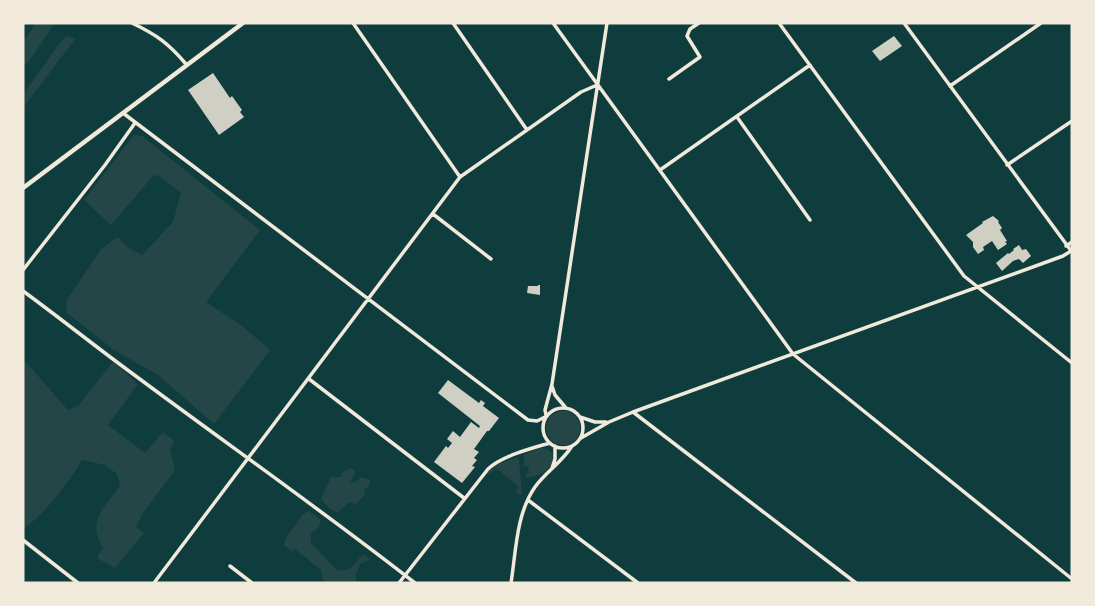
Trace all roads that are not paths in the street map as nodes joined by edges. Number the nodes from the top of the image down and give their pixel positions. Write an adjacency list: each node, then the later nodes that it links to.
1 (132, 23): 11 (street)
2 (243, 23): 11 (main road)
3 (353, 23): 23 (street)
4 (453, 23): 20 (street)
5 (553, 23): 14 (street)
6 (607, 23): 14 (street)
7 (699, 23): 13 (street)
8 (779, 23): 12 (street)
9 (904, 23): 15 (street)
10 (1041, 23): 15 (street)
11 (186, 64): 16 (main road)
12 (810, 65): 17 (street); 32 (street)
13 (669, 79)
14 (597, 85): 20 (street); 22 (street); 38 (street)
15 (950, 86): 21 (street)
16 (122, 112): 19 (street); 24 (main road)
17 (737, 117): 22 (street); 26 (street)
18 (1072, 121): 21 (street)
19 (135, 123): 31 (street); 34 (street)
20 (527, 130): 23 (street)
21 (1007, 165): 28 (street)
22 (660, 170): 35 (street)
23 (460, 177): 25 (street)
24 (23, 188)
25 (433, 214): 30 (street); 34 (street)
26 (810, 220)
27 (1072, 242): 28 (street)
28 (1066, 246): 29 (street)
29 (1072, 252): 32 (street)
30 (491, 259)
31 (23, 270)
32 (975, 287): 35 (street); 36 (street)
33 (23, 291): 49 (street)
34 (367, 299): 37 (street); 41 (street)
35 (793, 354): 40 (street); 56 (street)
36 (1072, 363)
37 (309, 379): 49 (street); 51 (street)
38 (552, 384): 39 (street); 41 (street)
39 (566, 408): 41 (street); 42 (street)
40 (633, 412): 43 (street); 64 (street)
41 (546, 416): 44 (street)
42 (579, 417): 43 (street); 45 (street)
43 (609, 422): 45 (street)
44 (544, 435): 46 (street); 47 (street)
45 (581, 438): 48 (street)
46 (553, 445): 47 (street); 48 (street); 50 (street)
47 (538, 446): 51 (street)
48 (572, 446): 50 (street)
49 (248, 458): 55 (street); 58 (street)
50 (552, 468): 52 (street)
51 (464, 498): 55 (street)
52 (528, 500): 62 (street); 63 (street)
53 (23, 540): 57 (street)
54 (230, 566): 59 (street)
55 (405, 576): 60 (street); 61 (street)
56 (1072, 579)
57 (78, 583)
58 (154, 583)
59 (252, 583)
60 (400, 583)
61 (415, 583)
62 (512, 583)
63 (638, 583)
64 (856, 583)

